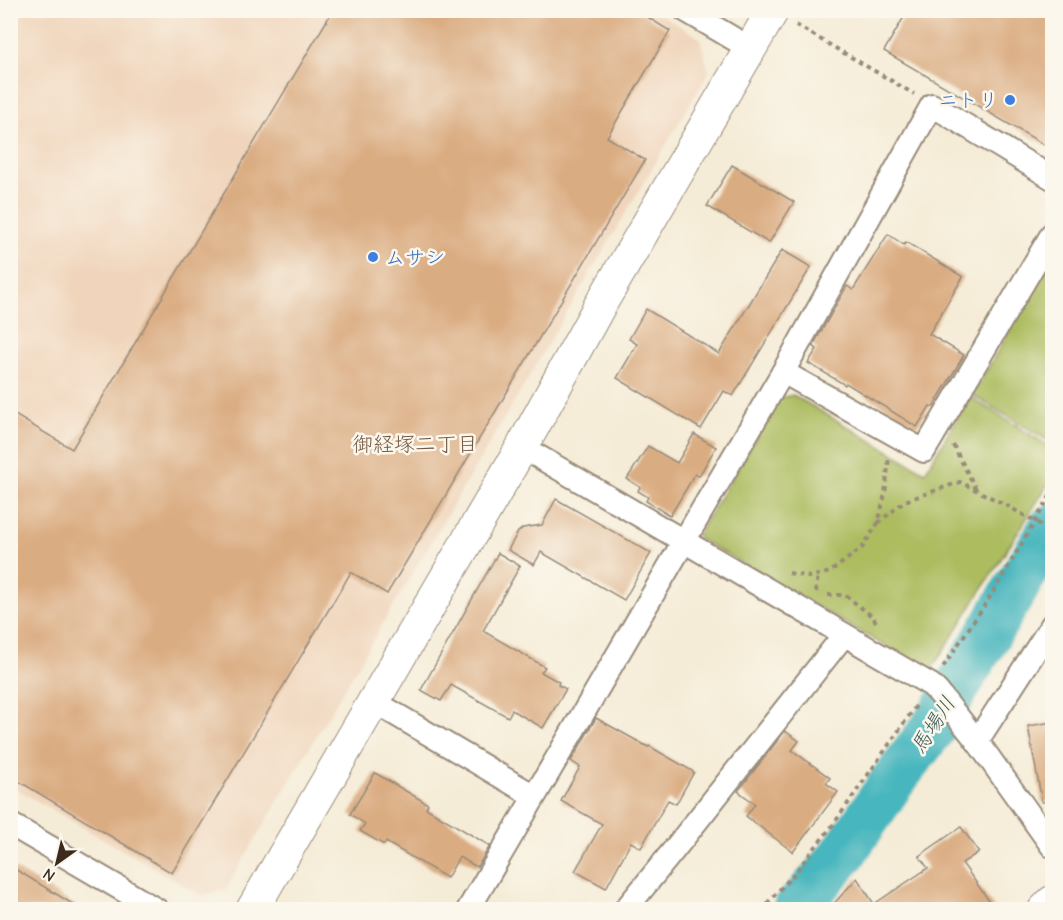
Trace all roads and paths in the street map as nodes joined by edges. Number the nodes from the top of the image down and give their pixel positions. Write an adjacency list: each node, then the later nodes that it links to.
1 (685, 10): 3 (street)
2 (784, 17): 3 (street); 4 (path)
3 (751, 49): 10 (street)
4 (932, 105): 5 (street); 7 (street)
5 (1053, 177)
6 (1053, 234): 8 (street)
7 (783, 372): 9 (street); 16 (street)
8 (940, 424): 9 (street); 11 (path)
9 (891, 432): 14 (path)
10 (522, 447): 16 (street); 21 (street)
11 (977, 491): 13 (path); 14 (path)
12 (1053, 493): 13 (path)
13 (1035, 521): 15 (path); 20 (path)
14 (878, 524): 17 (path)
15 (1053, 531)
16 (684, 541): 19 (street); 23 (street)
17 (789, 573)
18 (1053, 625): 22 (street)
19 (844, 635): 20 (street); 30 (street)
20 (934, 689): 22 (street); 31 (path)
21 (373, 701): 23 (street); 28 (street)
22 (977, 741): 25 (street)
23 (534, 796): 29 (street)
24 (10, 824): 27 (street)
25 (1053, 846)
26 (1053, 902): 32 (street)
27 (157, 909)
28 (252, 909)
29 (468, 909)
30 (625, 909)
31 (761, 909)
32 (1044, 909)

